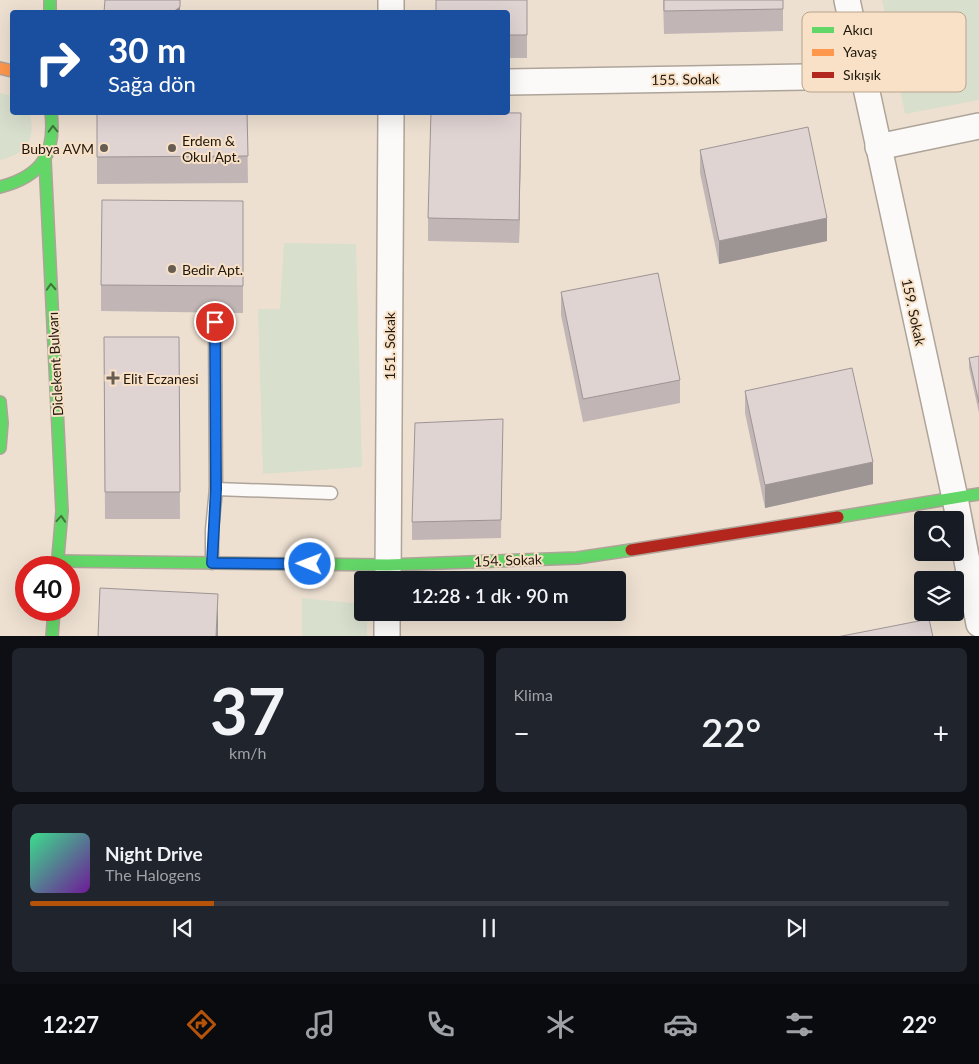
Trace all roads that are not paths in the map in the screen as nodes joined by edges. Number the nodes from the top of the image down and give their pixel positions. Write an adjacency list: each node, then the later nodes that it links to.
1 (802, 77): 2 (street, 155. Sokak)
2 (510, 82)
3 (866, 92): 7 (street, 159. Sokak)
4 (52, 115): 8 (street, one-way to 4)
5 (391, 115): 21 (street, 151. Sokak)
6 (979, 126): 7 (street)
7 (878, 147): 16 (street, 159. Sokak)
8 (45, 160): 9 (street); 17 (street, Diclekent Bulvarı, one-way to 8)
9 (0, 188)
10 (215, 322): 13 (lane)
11 (0, 402): 12 (street)
12 (0, 448)
13 (216, 489): 14 (lane); 18 (lane)
14 (331, 493)
15 (979, 494): 16 (street, 154. Sokak)
16 (955, 498): 22 (street, 154. Sokak); 25 (street, 159. Sokak)
17 (59, 556)
18 (212, 563): 19 (street, 154. Sokak); 20 (street, 154. Sokak)
19 (80, 564)
20 (368, 571)
21 (388, 571)
22 (402, 571)
23 (53, 621): 26 (street)
24 (387, 621): 27 (street)
25 (979, 624)
26 (52, 636)
27 (387, 636)

